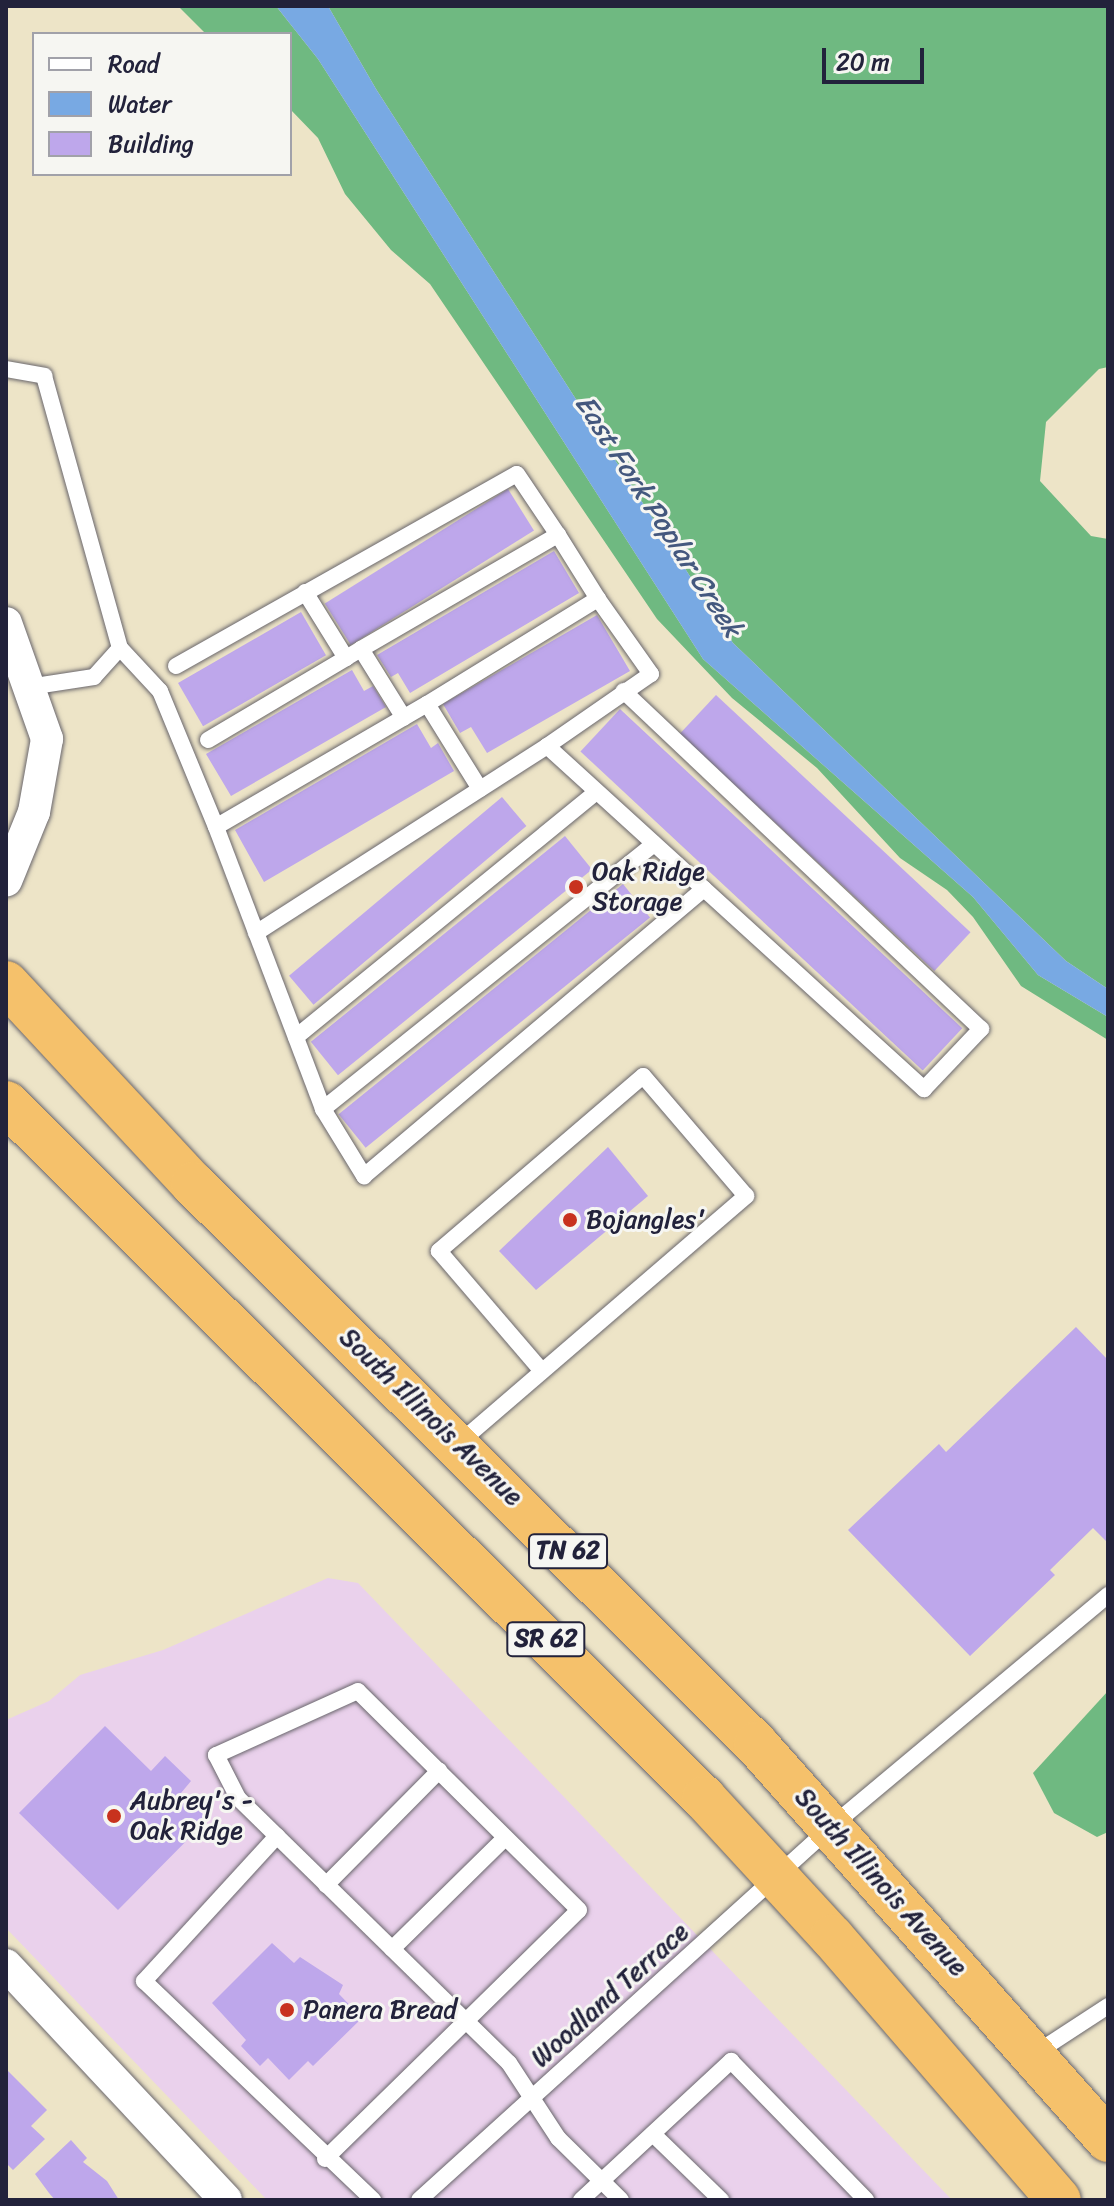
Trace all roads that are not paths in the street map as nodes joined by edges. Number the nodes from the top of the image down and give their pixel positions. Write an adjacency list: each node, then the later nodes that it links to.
1 (6, 369): 6 (lane)
2 (558, 535): 3 (lane); 4 (lane); 7 (lane)
3 (305, 592): 8 (lane); 9 (lane)
4 (598, 599): 11 (lane); 12 (lane)
5 (6, 623): 10 (street)
6 (120, 648): 10 (lane); 18 (lane)
7 (361, 649): 8 (lane); 13 (lane)
8 (346, 658): 14 (lane)
9 (176, 666)
10 (29, 687): 20 (street)
11 (624, 691): 15 (lane); 21 (lane)
12 (427, 704): 13 (lane); 16 (lane)
13 (404, 718): 18 (lane)
14 (208, 740)
15 (547, 746): 16 (lane); 17 (lane)
16 (480, 789): 22 (lane)
17 (596, 792): 19 (lane); 24 (lane)
18 (216, 827): 22 (lane)
19 (654, 844): 21 (lane); 26 (lane)
20 (6, 881)
21 (704, 889): 26 (lane)
22 (256, 933): 24 (lane)
23 (6, 983): 28 (highway, South Illinois Avenue / TN 62)
24 (296, 1037): 26 (lane)
25 (6, 1103): 34 (highway, SR 62)
26 (323, 1109)
27 (542, 1371): 27 (lane); 28 (lane)
28 (459, 1443): 31 (highway, South Illinois Avenue / TN 62)
29 (1108, 1595): 31 (lane, Woodland Terrace)
30 (439, 1771): 32 (lane); 33 (lane); 35 (lane)
31 (833, 1825): 34 (lane, Woodland Terrace); 40 (highway, South Illinois Avenue / TN 62)
32 (277, 1836): 35 (lane); 44 (lane)
33 (505, 1838): 36 (lane); 39 (lane)
34 (775, 1877): 41 (lane, Woodland Terrace); 53 (highway, SR 62)
35 (326, 1885): 36 (lane)
36 (392, 1949): 39 (lane)
37 (6, 1965): 46 (street)
38 (1108, 2006): 40 (lane)
39 (466, 2021): 41 (lane); 44 (lane)
40 (1034, 2054): 43 (highway, South Illinois Avenue / TN 62)
41 (531, 2099): 45 (lane); 48 (lane, Woodland Terrace)
42 (653, 2134): 45 (lane); 51 (lane); 52 (lane)
43 (1108, 2140)
44 (325, 2159): 47 (lane)
45 (602, 2181): 49 (lane); 50 (lane)
46 (226, 2200)
47 (373, 2200)
48 (419, 2200)
49 (581, 2200)
50 (621, 2200)
51 (721, 2200)
52 (866, 2200)
53 (1059, 2200)

